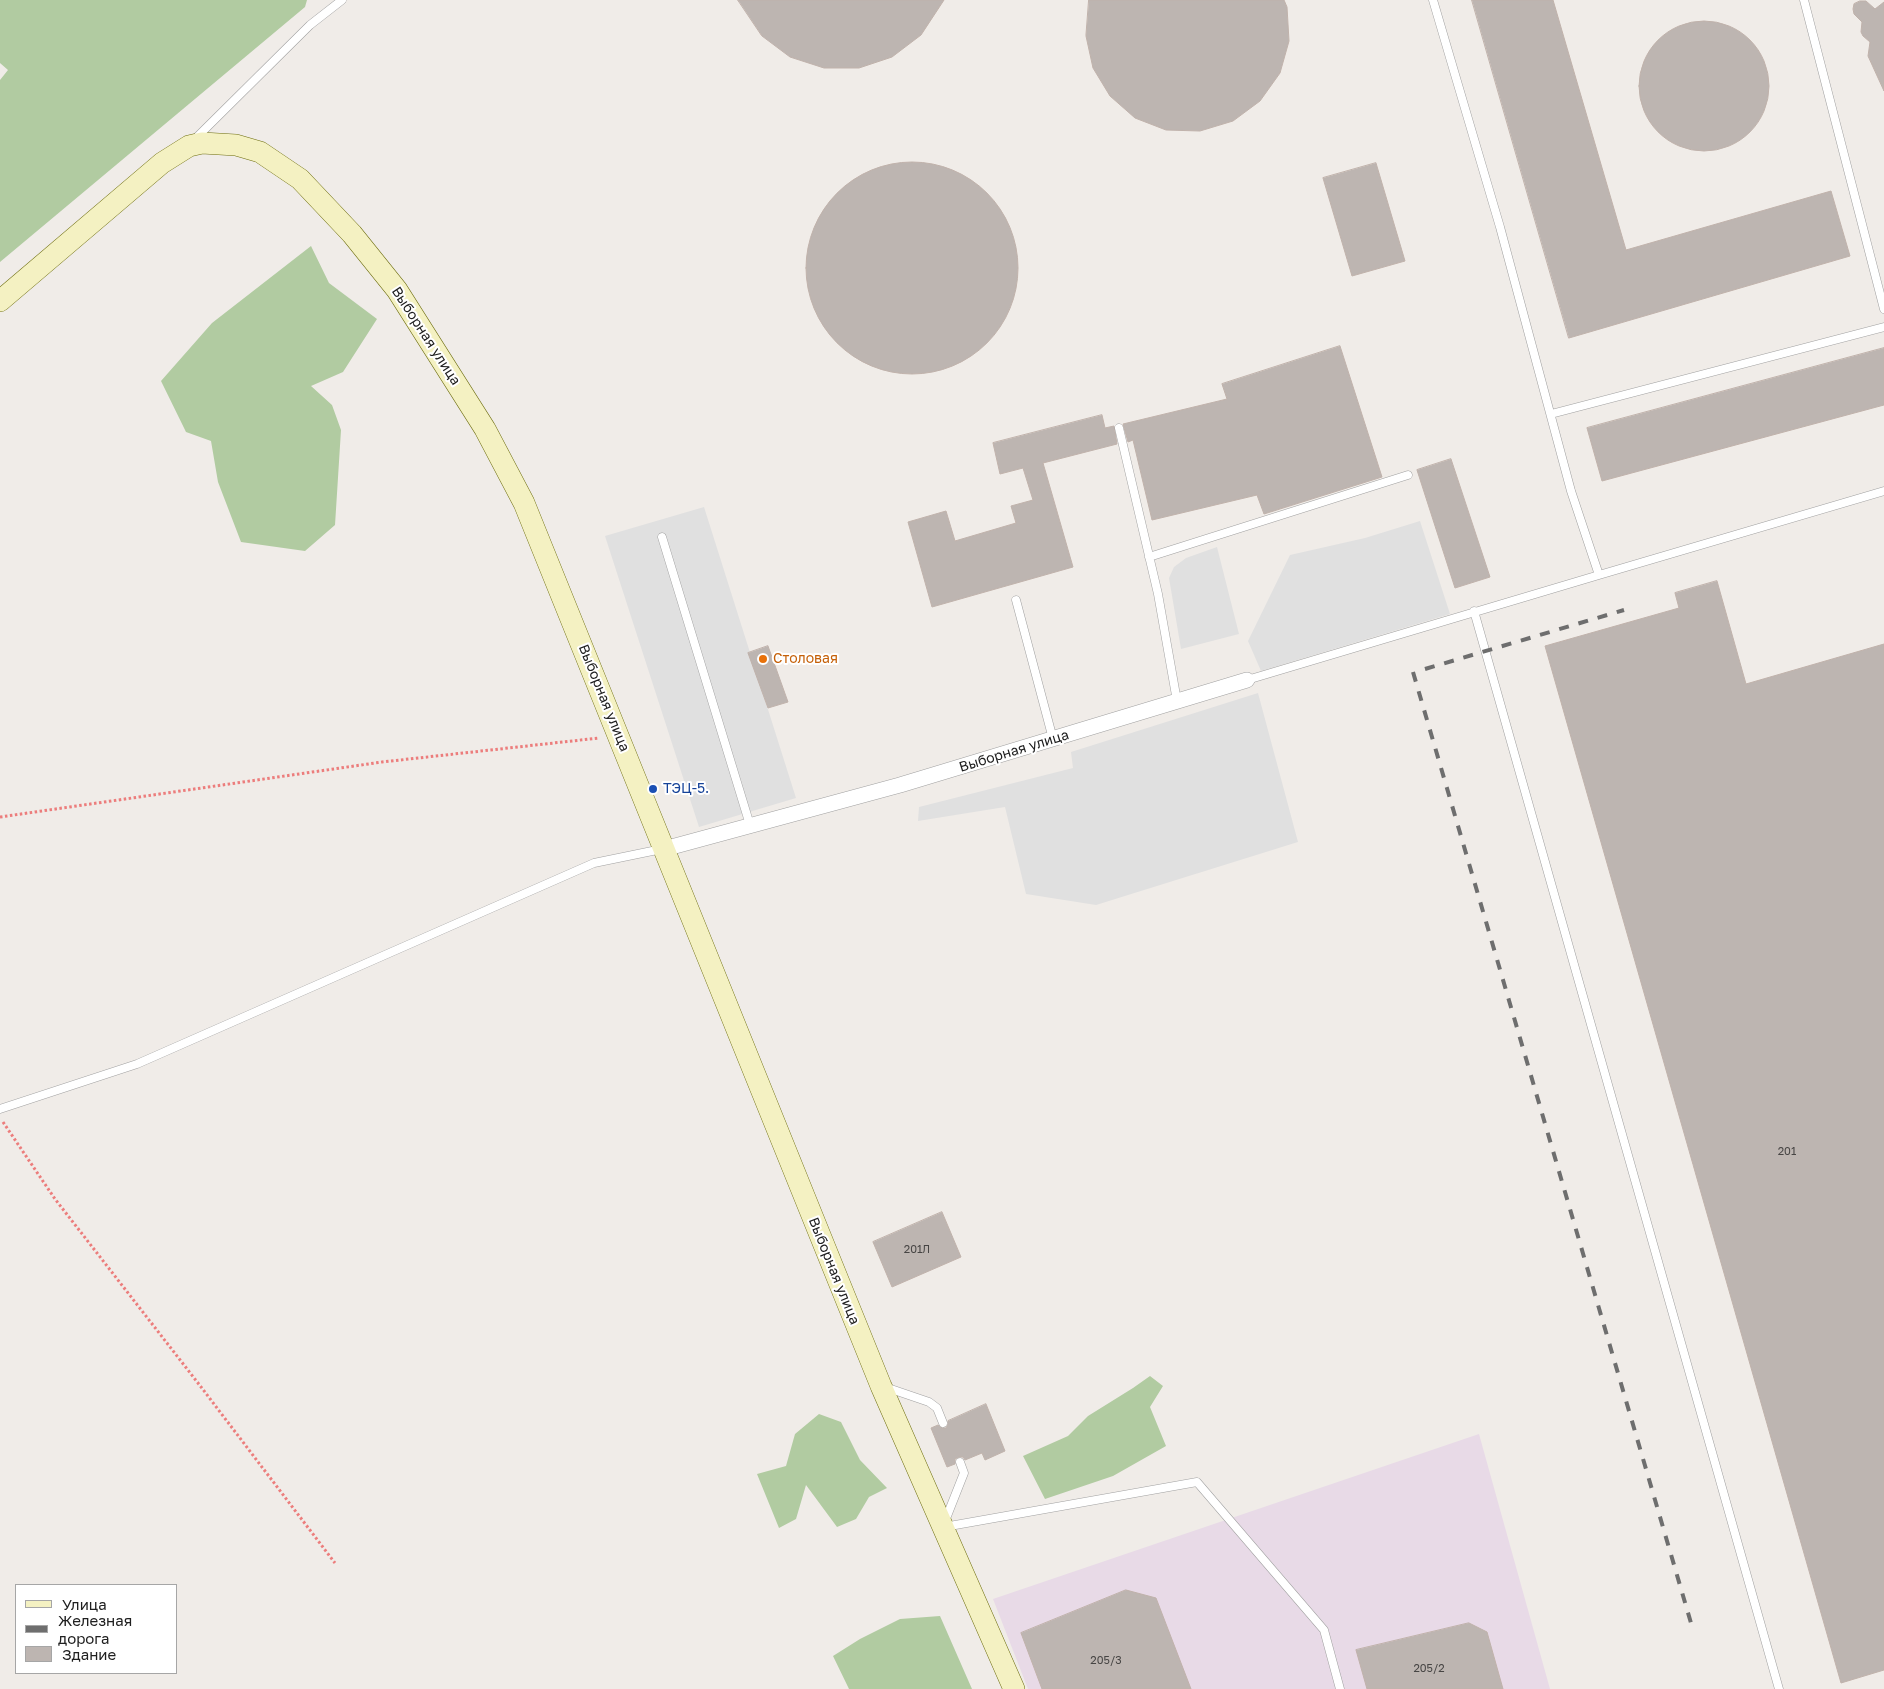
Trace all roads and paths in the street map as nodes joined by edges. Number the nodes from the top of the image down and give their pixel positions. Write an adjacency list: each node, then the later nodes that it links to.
1 (342, 0): 4 (lane)
2 (1434, 0): 8 (lane)
3 (1804, 0): 6 (lane)
4 (188, 146): 5 (main road, Выборная улица); 19 (main road, Выборная улица)
5 (0, 301)
6 (1884, 309)
7 (1884, 327): 8 (lane)
8 (1551, 414): 14 (lane)
9 (1119, 428): 13 (lane)
10 (1408, 475): 13 (lane)
11 (1884, 491): 14 (lane)
12 (662, 537): 22 (lane)
13 (1149, 557): 18 (lane)
14 (1599, 574): 16 (lane)
15 (1016, 600): 20 (lane)
16 (1474, 611): 17 (lane); 33 (lane)
17 (1247, 680): 18 (street, Выборная улица)
18 (1178, 701): 20 (street, Выборная улица)
19 (619, 736): 21 (path); 23 (main road, Выборная улица)
20 (1053, 739): 22 (street, Выборная улица)
21 (0, 817)
22 (750, 825): 23 (street, Выборная улица)
23 (664, 849): 24 (lane); 26 (main road, Выборная улица)
24 (0, 1109)
25 (0, 1118): 30 (path)
26 (881, 1386): 27 (lane); 29 (main road, Выборная улица)
27 (943, 1423)
28 (960, 1462): 29 (lane)
29 (942, 1528): 31 (main road, Выборная улица); 32 (lane)
30 (335, 1563)
31 (1014, 1689)
32 (1340, 1689)
33 (1779, 1689)

